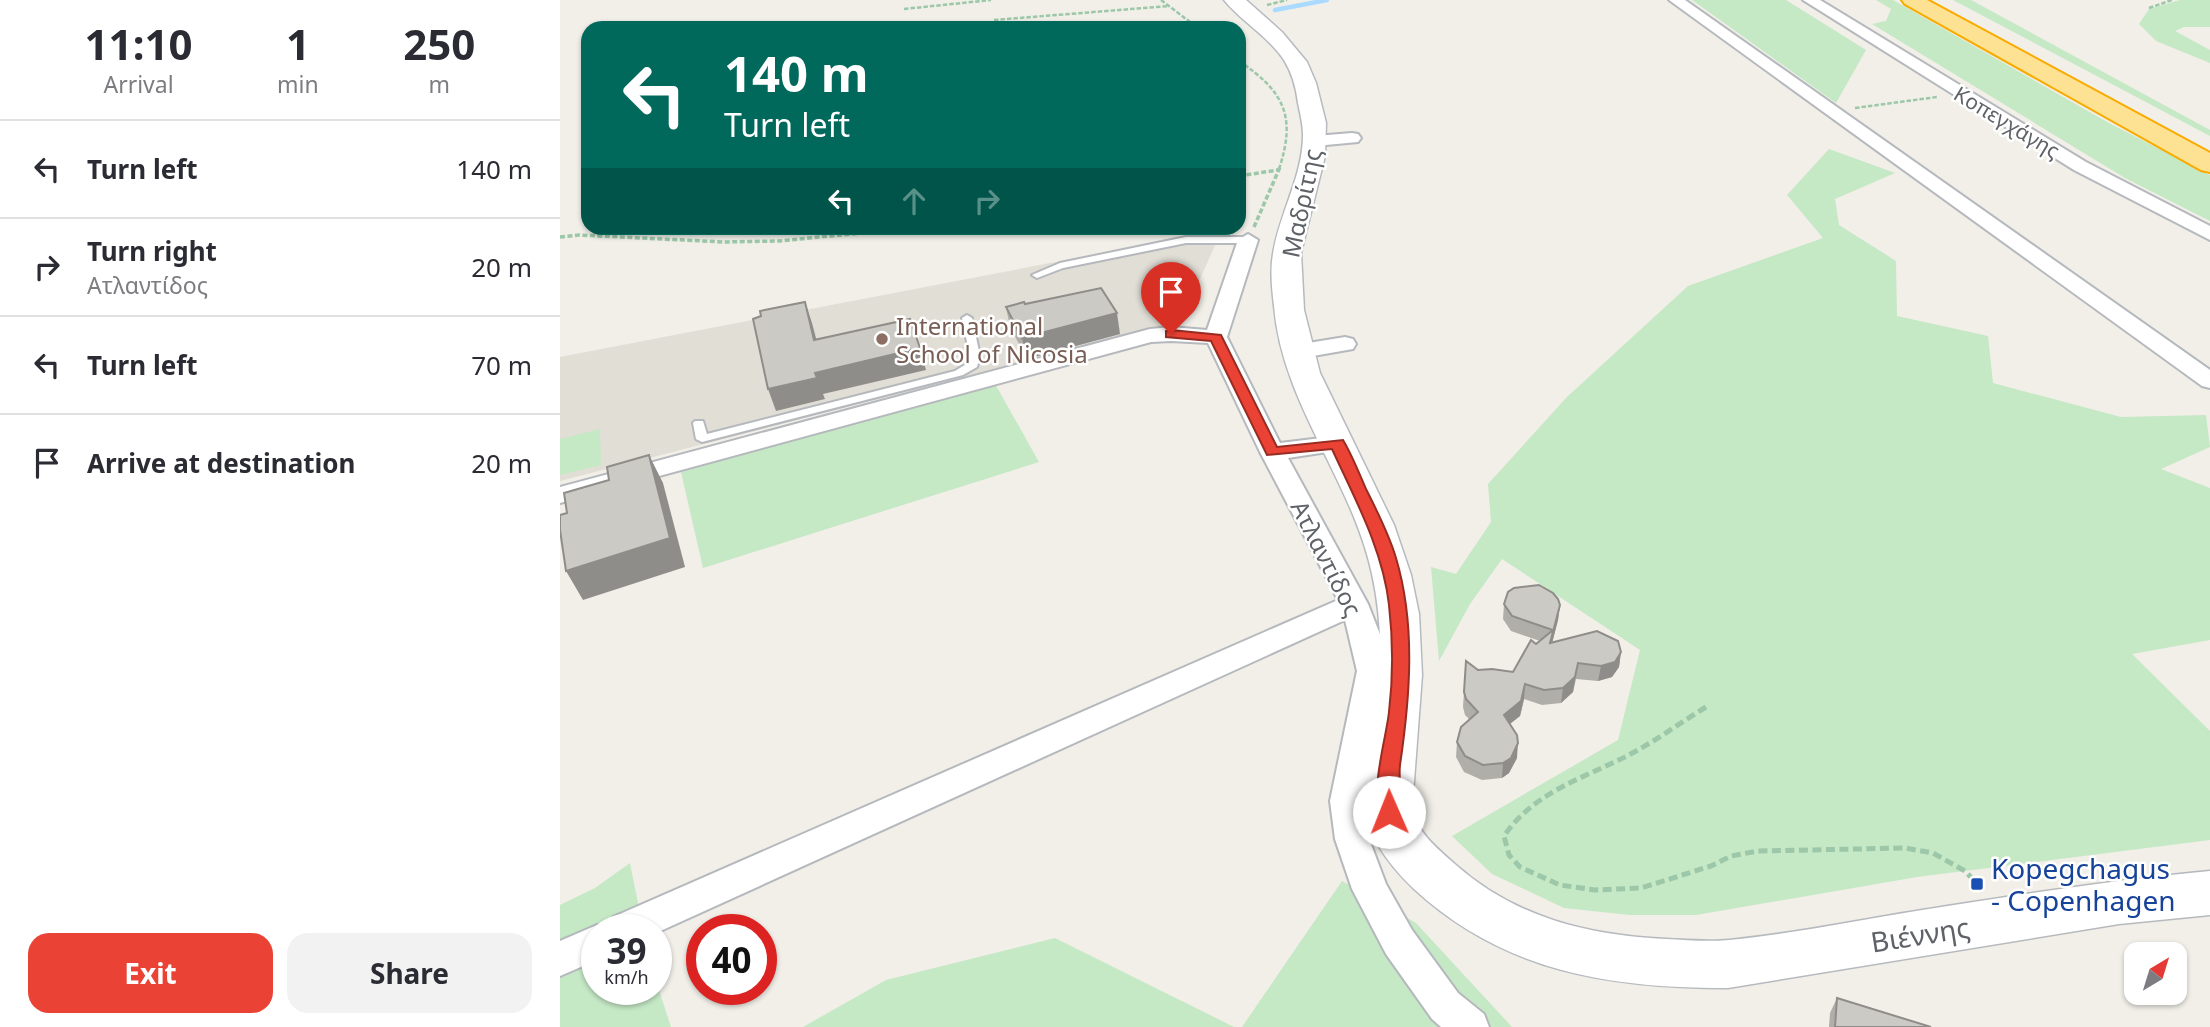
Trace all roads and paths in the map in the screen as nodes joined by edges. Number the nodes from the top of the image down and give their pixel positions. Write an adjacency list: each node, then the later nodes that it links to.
1 (991, 0): 12 (path)
2 (1161, 0): 10 (path)
3 (1287, 0): 9 (path)
4 (1676, 0): 35 (street)
5 (1810, 0): 25 (street, Κοπεγχάγης)
6 (1912, 0): 21 (highway)
7 (1935, 0): 20 (highway)
8 (2172, 0): 11 (path)
9 (1240, 4): 19 (street, Μαδρίτης)
10 (1169, 6): 13 (path); 14 (path)
11 (2149, 8)
12 (904, 9)
13 (994, 20)
14 (1189, 21)
15 (1246, 66): 22 (path)
16 (1937, 97): 17 (path)
17 (1849, 109)
18 (1352, 138): 19 (street)
19 (1315, 141): 34 (street, Μαδρίτης)
20 (2210, 150)
21 (2210, 164)
22 (1278, 170): 23 (path); 29 (path)
23 (1246, 175)
24 (581, 234): 28 (path)
25 (2210, 234)
26 (595, 235): 27 (path)
27 (841, 235)
28 (560, 237)
29 (1248, 240): 30 (lane); 32 (street)
30 (1037, 275)
31 (967, 318): 36 (lane)
32 (1216, 337): 38 (street, Ατλαντίδος); 39 (street)
33 (1345, 344): 34 (street)
34 (1296, 352): 37 (street, Μαδρίτης)
35 (2210, 381)
36 (699, 423)
37 (1338, 444): 38 (street); 47 (street, Μαδρίτης)
38 (1272, 452): 40 (street, Ατλαντίδος)
39 (560, 495)
40 (1354, 604): 43 (street); 48 (street, Ατλαντίδος)
41 (1706, 707): 44 (path)
42 (2210, 893): 44 (street, Βιέννης)
43 (660, 914)
44 (2010, 919): 47 (street, Βιέννης)
45 (581, 949): 46 (street)
46 (560, 959)
47 (1670, 965)
48 (1469, 1027)

